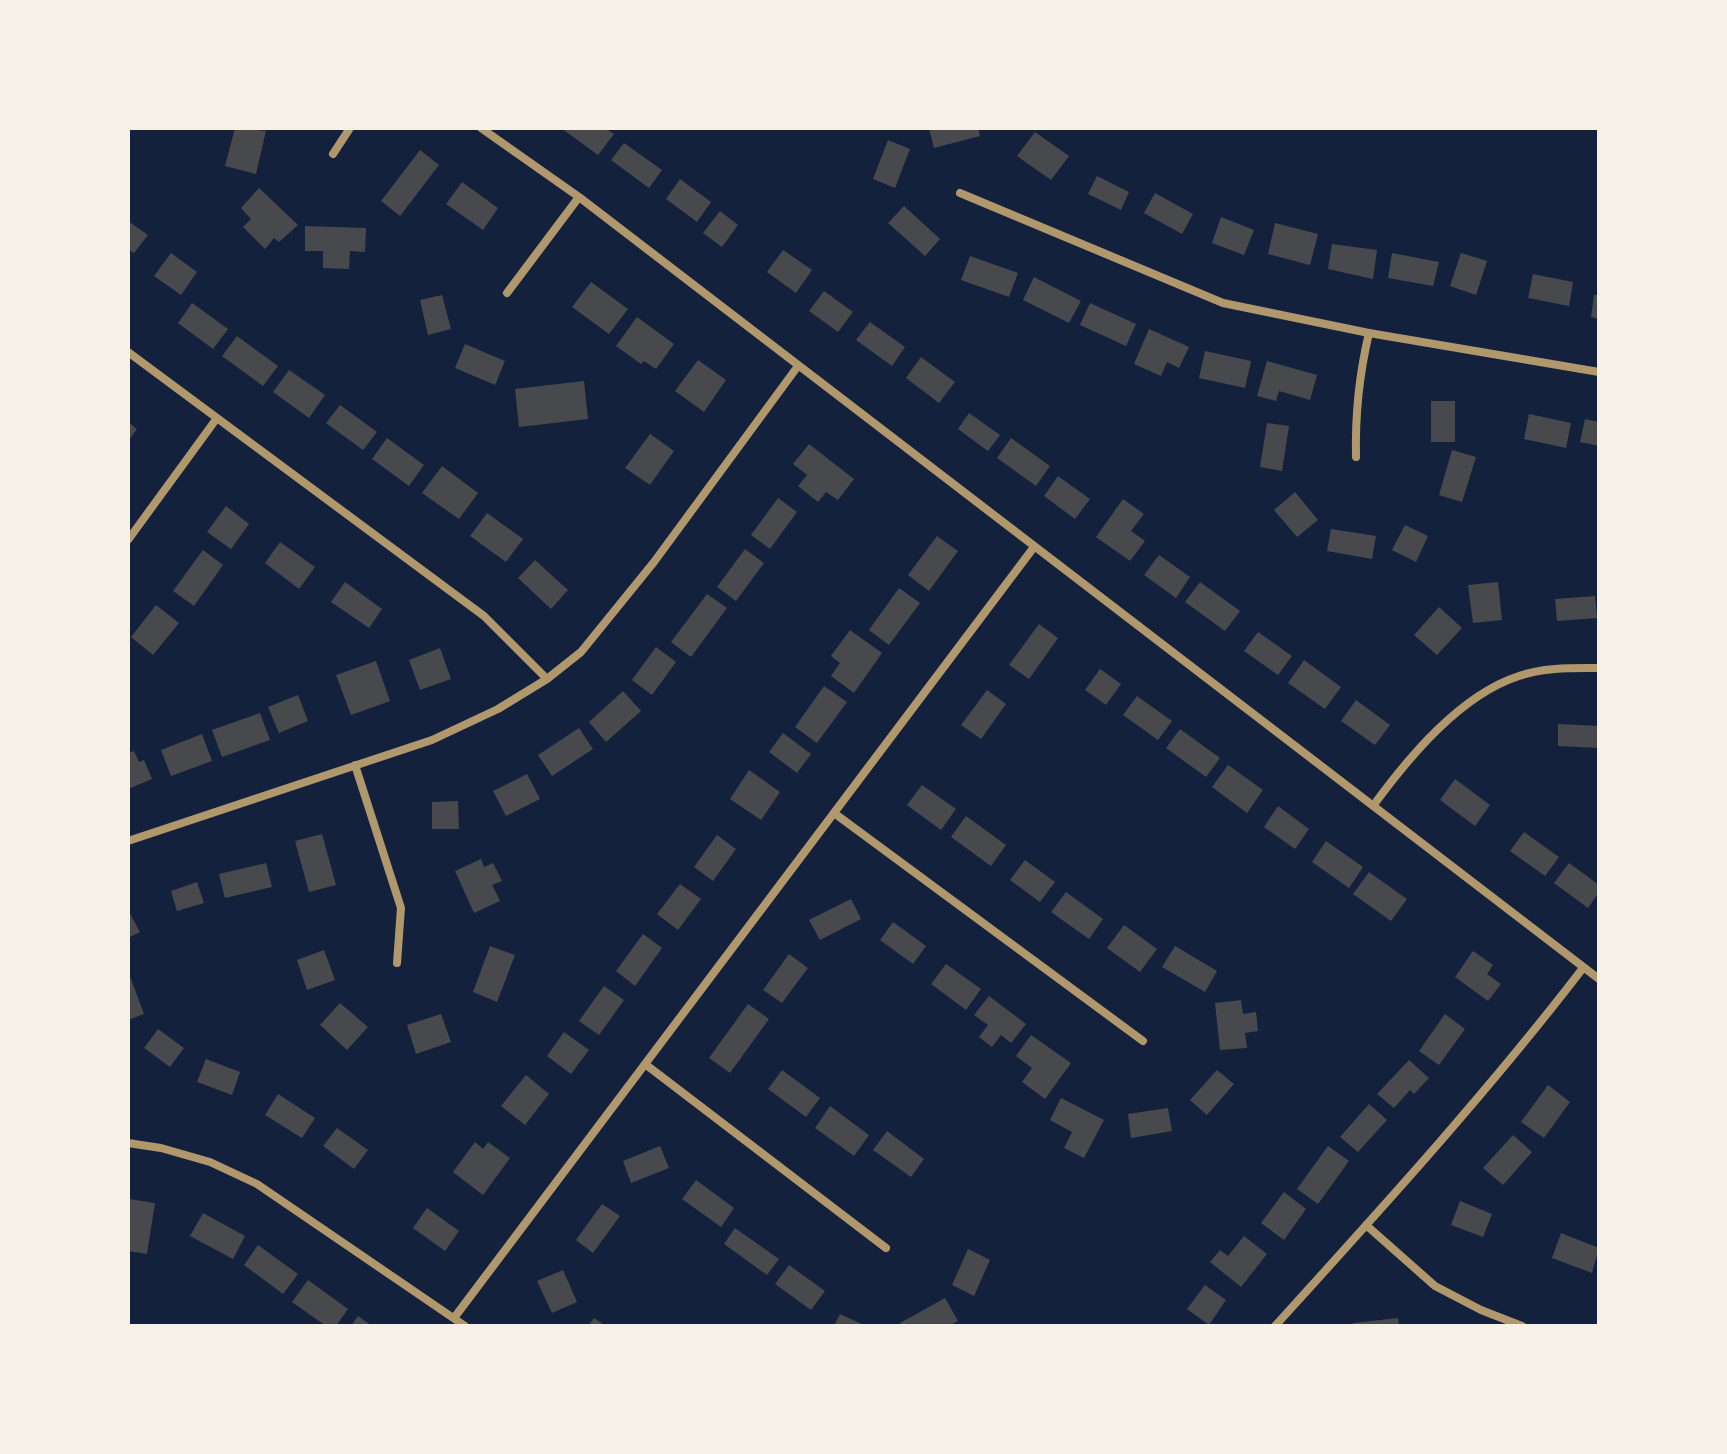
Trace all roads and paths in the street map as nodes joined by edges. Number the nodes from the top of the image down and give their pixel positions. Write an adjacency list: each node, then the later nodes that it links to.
1 (350, 128): 3 (street)
2 (481, 128): 5 (street)
3 (333, 154)
4 (960, 193): 7 (street)
5 (579, 197): 6 (street); 9 (street)
6 (507, 293)
7 (1369, 333): 10 (street); 12 (street)
8 (128, 352): 11 (street)
9 (798, 366): 14 (street); 16 (street)
10 (1599, 372)
11 (217, 418): 13 (street); 16 (street)
12 (1356, 457)
13 (128, 540)
14 (1034, 547): 18 (street); 19 (street)
15 (1599, 668): 18 (street)
16 (547, 679): 17 (street)
17 (355, 765): 20 (street); 21 (street)
18 (1373, 806): 22 (street)
19 (834, 813): 24 (street); 25 (street)
20 (128, 841)
21 (397, 963)
22 (1583, 968): 23 (street); 27 (street)
23 (1599, 979)
24 (1143, 1041)
25 (645, 1064): 28 (street); 29 (street)
26 (128, 1143): 29 (street)
27 (1366, 1225): 31 (street); 32 (street)
28 (886, 1248)
29 (454, 1318): 30 (street)
30 (465, 1326)
31 (1275, 1326)
32 (1522, 1326)

